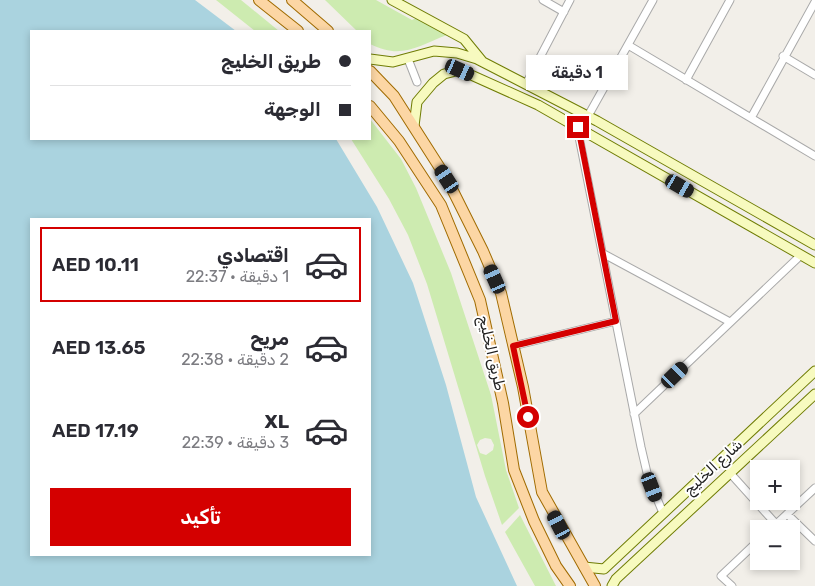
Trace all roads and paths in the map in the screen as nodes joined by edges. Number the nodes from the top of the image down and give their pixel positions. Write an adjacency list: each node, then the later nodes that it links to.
1 (259, 0): 10 (main road)
2 (292, 0): 11 (main road)
3 (392, 0): 16 (street)
4 (543, 0): 9 (street)
5 (570, 0): 9 (street)
6 (653, 0): 12 (street)
7 (730, 0): 19 (street)
8 (815, 2): 13 (street)
9 (564, 12): 21 (street)
10 (297, 30)
11 (327, 30)
12 (628, 45): 19 (street); 23 (street)
13 (784, 56): 18 (street); 24 (street)
14 (371, 59): 15 (street)
15 (408, 59): 16 (street); 20 (street)
16 (483, 62): 21 (street)
17 (371, 72): 25 (main road, طريق الخليج)
18 (815, 75)
19 (686, 80): 24 (street)
20 (417, 82)
21 (526, 84): 23 (street)
22 (371, 107): 47 (main road, طريق الخليج)
23 (588, 116): 28 (street)
24 (751, 118): 27 (street)
25 (414, 126): 26 (street); 34 (main road, طريق الخليج)
26 (578, 127): 29 (street); 30 (street)
27 (815, 156)
28 (815, 245)
29 (602, 253): 32 (street); 33 (street)
30 (801, 255): 31 (street); 33 (street)
31 (815, 263)
32 (616, 321): 34 (street); 37 (street)
33 (730, 322): 37 (street)
34 (513, 346): 46 (main road, طريق الخليج)
35 (815, 372): 40 (street, شارع الخليج)
36 (815, 394): 38 (street)
37 (634, 414): 40 (street)
38 (730, 473): 42 (street); 49 (street)
39 (815, 488): 41 (street)
40 (663, 513): 46 (street, شارع الخليج)
41 (787, 514): 43 (street); 44 (street)
42 (769, 520)
43 (780, 520)
44 (815, 541)
45 (750, 549): 50 (street)
46 (584, 567): 48 (main road, طريق الخليج)
47 (570, 586)
48 (595, 586)
49 (612, 586)
50 (732, 586)

